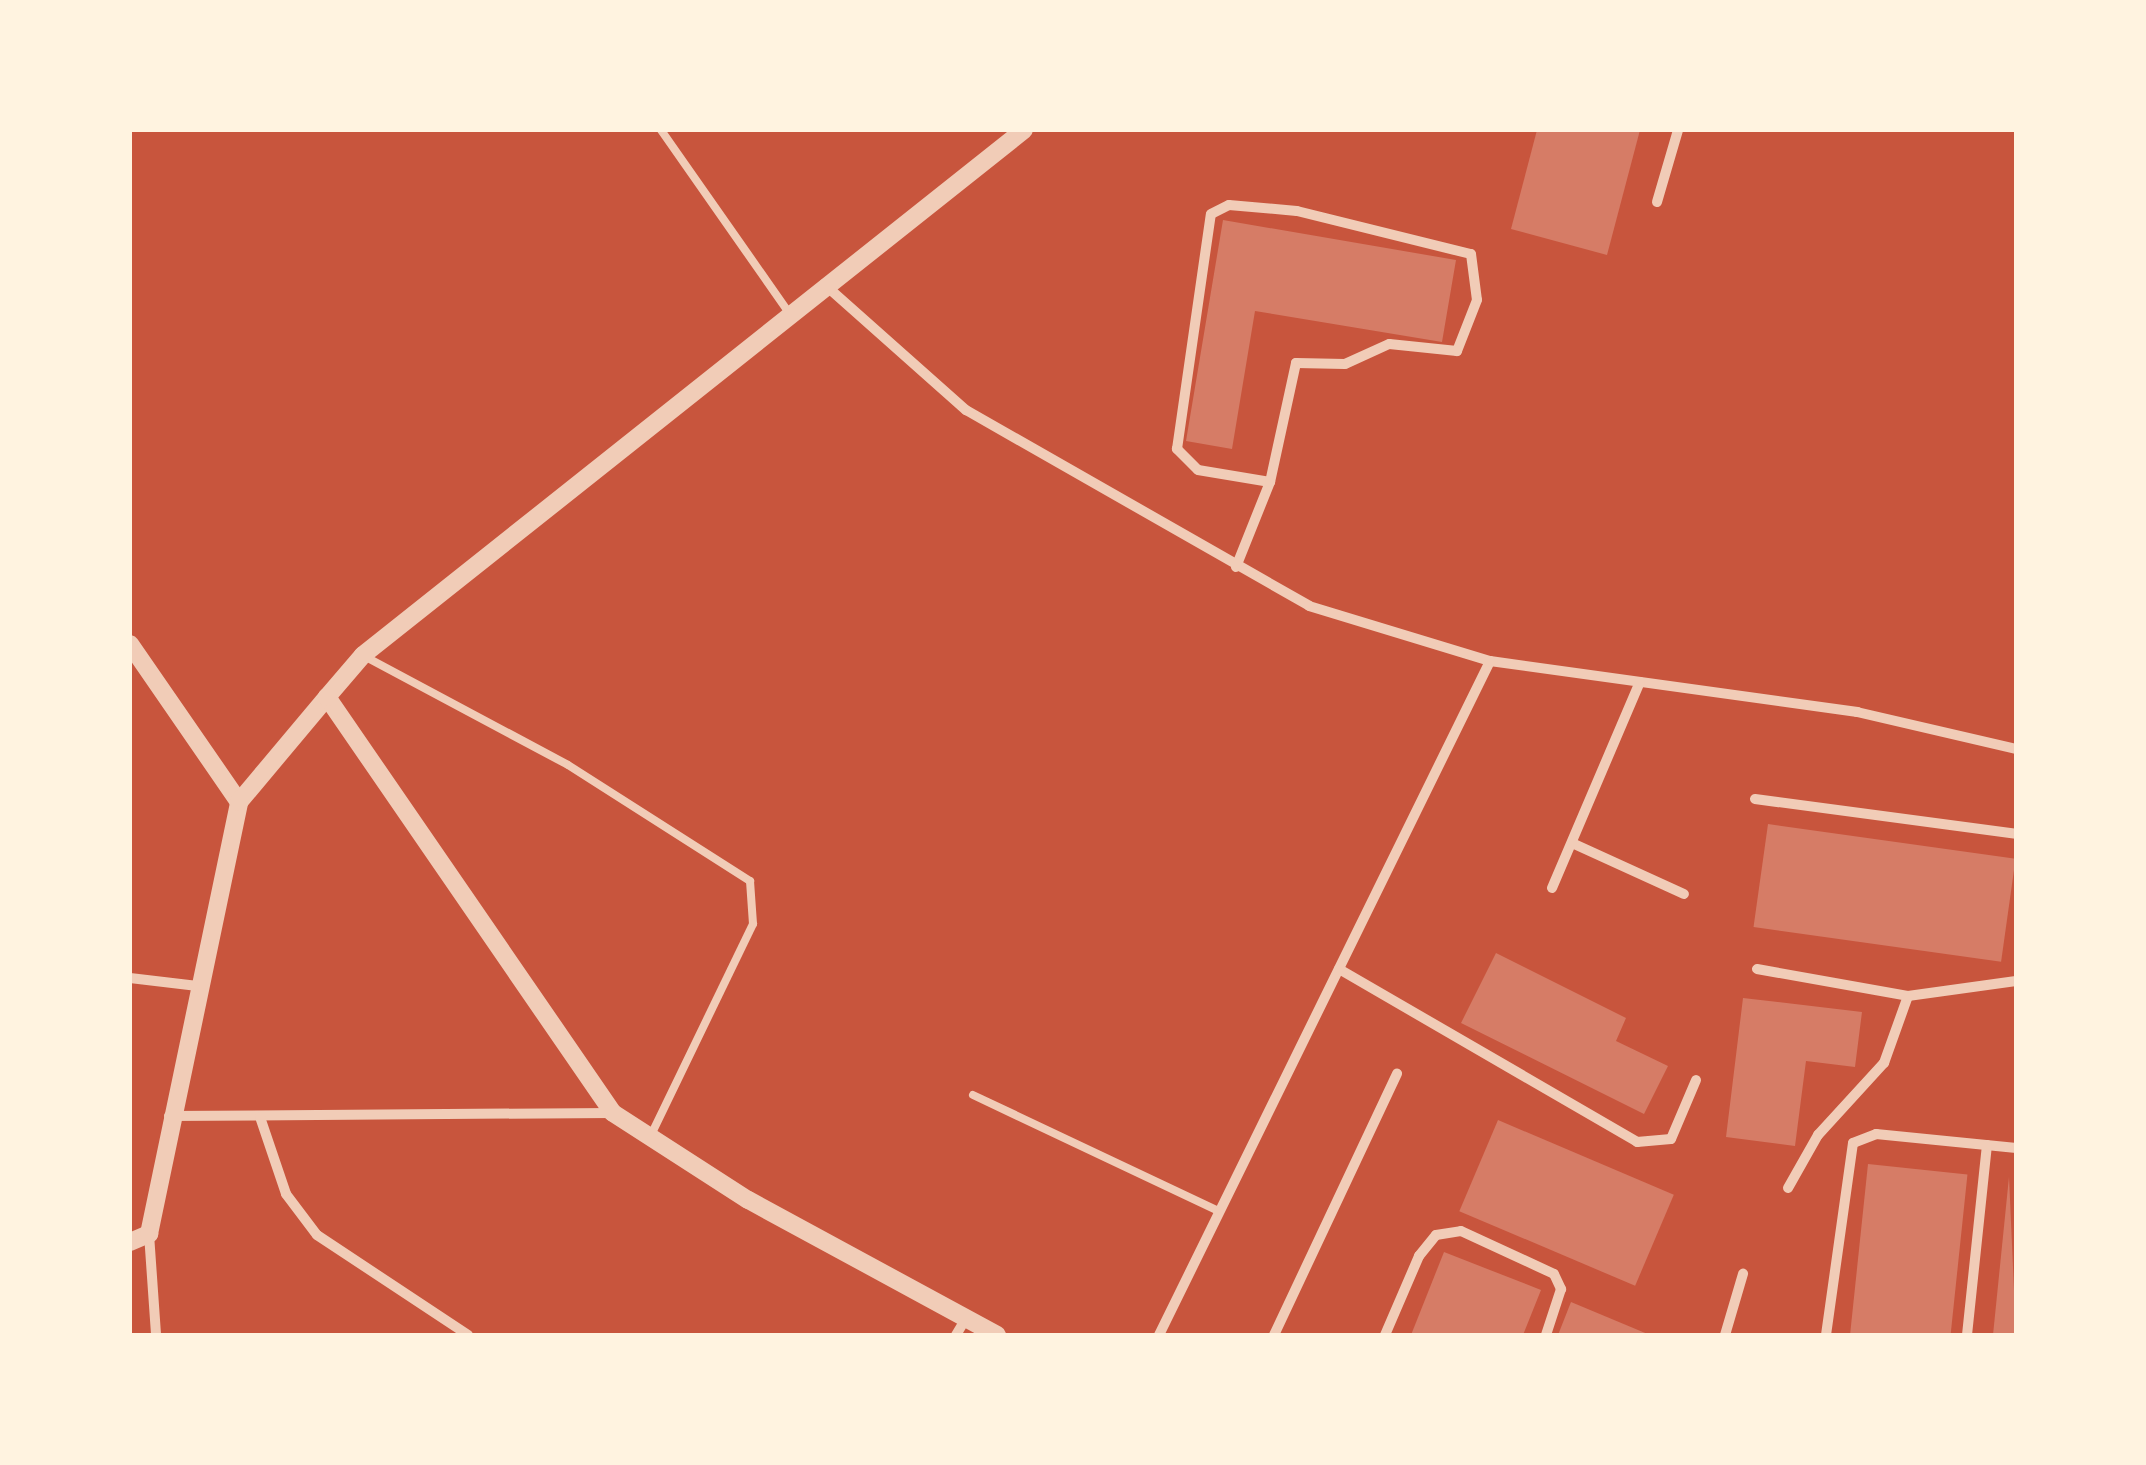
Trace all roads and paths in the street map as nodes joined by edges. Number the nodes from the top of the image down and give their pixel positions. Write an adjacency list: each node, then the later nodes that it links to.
1 (661, 130): 6 (lane)
2 (1024, 130): 5 (street)
3 (1678, 130): 4 (street)
4 (1657, 202)
5 (824, 284): 6 (street); 8 (street)
6 (789, 313): 10 (street)
7 (1270, 482): 7 (street); 8 (street)
8 (1236, 567): 11 (street)
9 (130, 644): 16 (street)
10 (363, 655): 13 (street); 33 (lane)
11 (1490, 661): 12 (street); 21 (street)
12 (1640, 682): 14 (street); 18 (street)
13 (326, 697): 16 (street); 30 (street)
14 (2016, 749)
15 (1755, 799): 17 (street)
16 (240, 802): 25 (street)
17 (2016, 834)
18 (1572, 843): 19 (street); 20 (street)
19 (1552, 888)
20 (1684, 894)
21 (1339, 969): 28 (street); 37 (street)
22 (1758, 969): 26 (street)
23 (130, 978): 25 (street)
24 (2016, 981): 26 (street)
25 (198, 986): 31 (street)
26 (1908, 996): 36 (street)
27 (1397, 1074): 47 (street)
28 (1696, 1080)
29 (973, 1094): 37 (lane)
30 (613, 1113): 32 (street); 33 (street)
31 (168, 1116): 32 (street); 38 (street)
32 (260, 1117): 42 (street)
33 (648, 1139): 41 (street)
34 (1987, 1145): 35 (street); 51 (street); 52 (street)
35 (2016, 1148)
36 (1788, 1188)
37 (1220, 1212): 46 (street)
38 (149, 1234): 39 (street); 43 (street)
39 (130, 1242)
40 (1742, 1274): 50 (street)
41 (968, 1314): 44 (street); 45 (street)
42 (463, 1333)
43 (156, 1335)
44 (956, 1335)
45 (998, 1335)
46 (1159, 1335)
47 (1274, 1335)
48 (1385, 1335): 49 (street)
49 (1546, 1335)
50 (1725, 1335)
51 (1826, 1335)
52 (1967, 1335)

